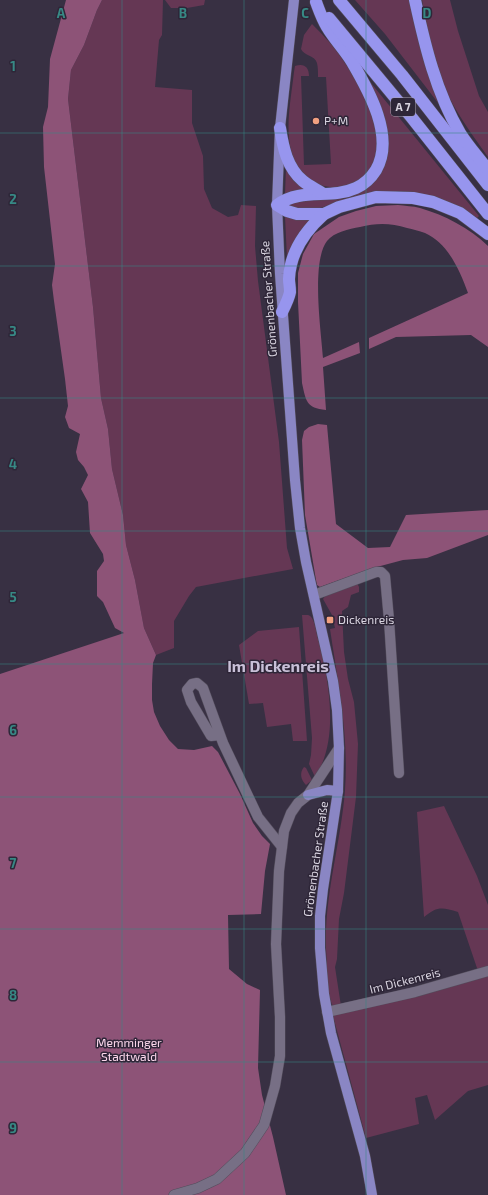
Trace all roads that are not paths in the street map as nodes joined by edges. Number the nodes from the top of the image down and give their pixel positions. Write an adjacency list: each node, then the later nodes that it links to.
1 (294, 0): 5 (main road, Grönenbacher Straße)
2 (339, 0): 7 (highway, A 7)
3 (415, 0): 6 (highway)
4 (315, 1): 8 (highway); 11 (highway, A 7)
5 (280, 128): 8 (highway); 9 (main road, Grönenbacher Straße)
6 (488, 170)
7 (488, 185)
8 (322, 193): 9 (highway)
9 (277, 205): 10 (highway); 13 (main road, Grönenbacher Straße)
10 (324, 214): 12 (highway); 13 (highway)
11 (488, 214)
12 (488, 234)
13 (282, 312): 14 (main road, Grönenbacher Straße)
14 (314, 596): 16 (main road, Grönenbacher Straße); 17 (street)
15 (220, 735): 15 (street); 20 (street)
16 (339, 748): 18 (main road, Grönenbacher Straße); 19 (street)
17 (399, 773)
18 (338, 790): 19 (main road); 22 (main road, Grönenbacher Straße)
19 (308, 795): 20 (street)
20 (282, 847): 23 (street)
21 (488, 971): 22 (street, Im Dickenreis)
22 (327, 1012): 24 (main road, Grönenbacher Straße)
23 (174, 1195)
24 (372, 1195)

